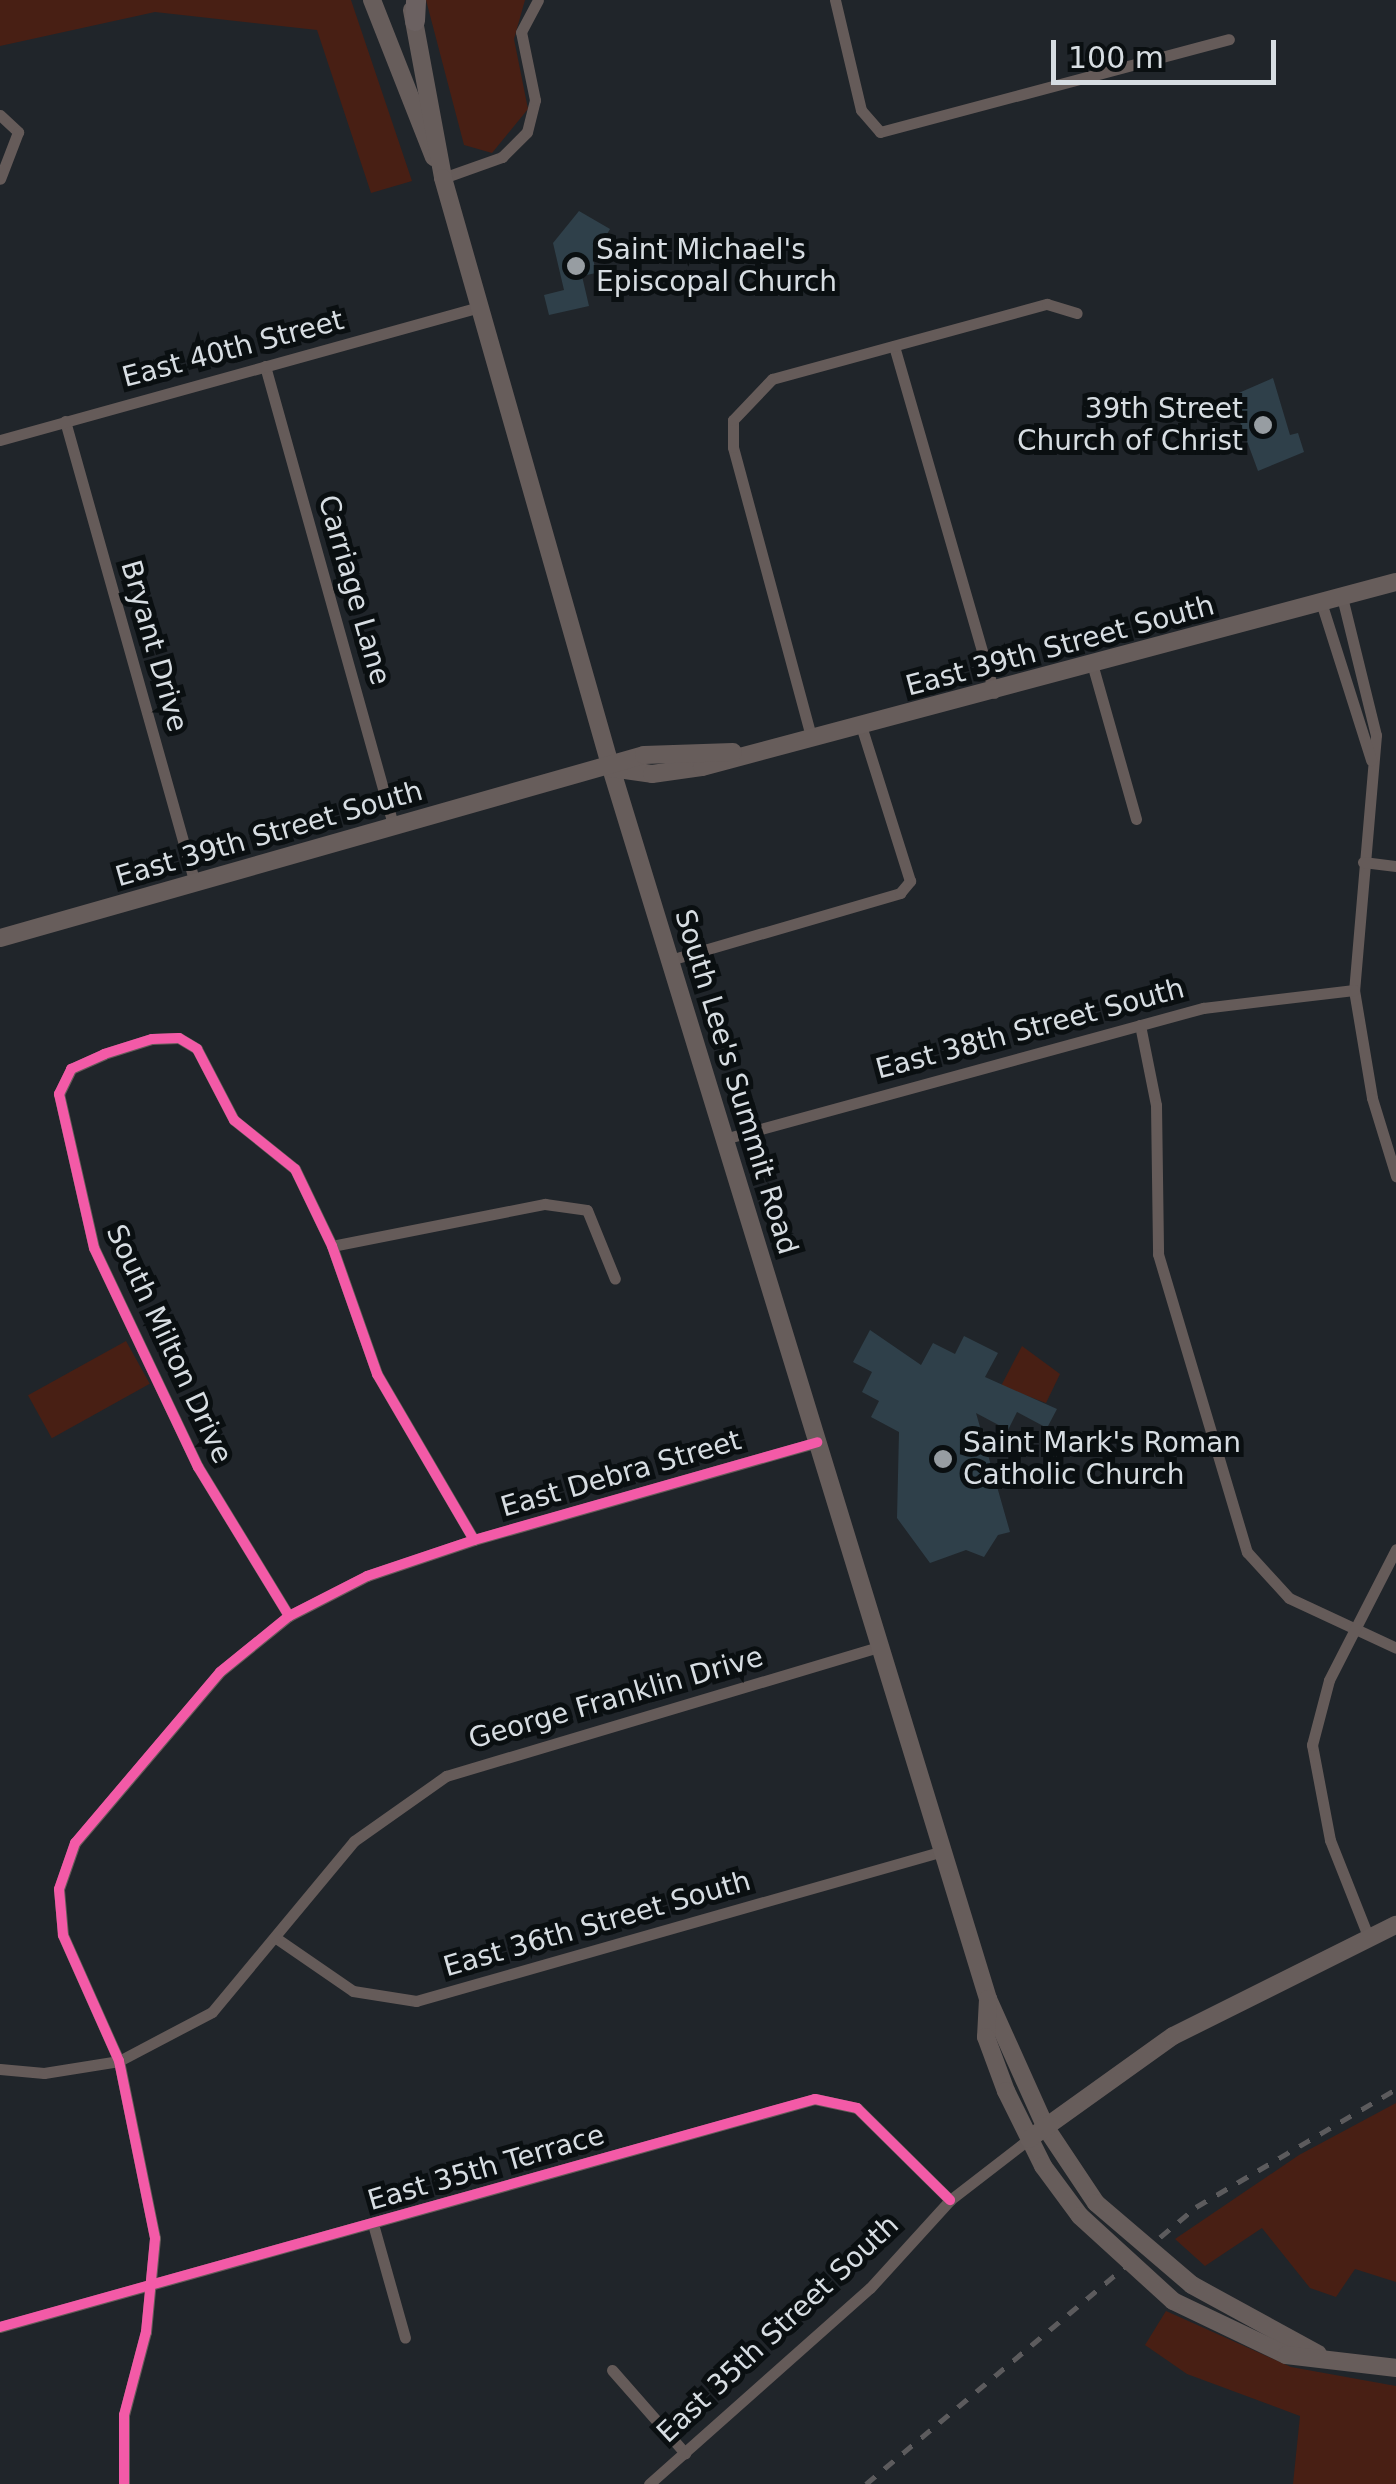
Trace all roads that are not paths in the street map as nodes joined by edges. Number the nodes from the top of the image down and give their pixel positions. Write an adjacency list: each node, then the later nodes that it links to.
1 (372, 0): 8 (main road, South Lee's Summit Road)
2 (538, 0): 8 (street)
3 (835, 0): 5 (street)
4 (413, 7): 8 (main road, South Lee's Summit Road)
5 (1229, 39)
6 (4, 116): 7 (street)
7 (0, 178)
8 (443, 178): 9 (main road, South Lee's Summit Road)
9 (480, 307): 12 (street, East 40th Street); 23 (main road, South Lee's Summit Road)
10 (1078, 313): 11 (street)
11 (894, 346): 19 (street); 21 (street)
12 (264, 366): 13 (street, East 40th Street); 25 (street, Carriage Lane)
13 (66, 421): 14 (street, East 40th Street); 28 (street, Bryant Drive)
14 (0, 440)
15 (1396, 582): 16 (main road, East 39th Street South)
16 (1342, 596): 17 (main road, East 39th Street South); 22 (street)
17 (1321, 602): 18 (main road, East 39th Street South); 22 (street)
18 (1093, 667): 19 (main road, East 39th Street South); 24 (street)
19 (994, 693): 20 (main road, East 39th Street South)
20 (862, 729): 21 (main road, East 39th Street South); 30 (street)
21 (812, 740): 23 (main road, East 39th Street South)
22 (1372, 760): 26 (street)
23 (610, 768): 25 (main road, East 39th Street South); 30 (main road, South Lee's Summit Road)
24 (1136, 819)
25 (394, 827): 28 (main road, East 39th Street South)
26 (1363, 862): 27 (street); 31 (street)
27 (1396, 866)
28 (195, 884): 29 (main road, East 39th Street South)
29 (0, 938)
30 (670, 960): 33 (main road, South Lee's Summit Road)
31 (1354, 990): 32 (street, East 38th Street South); 34 (street)
32 (1140, 1025): 33 (street, East 38th Street South); 42 (street)
33 (724, 1138): 38 (main road, South Lee's Summit Road)
34 (1392, 1150): 35 (street)
35 (1396, 1176)
36 (332, 1246): 37 (street); 39 (street); 41 (street, South Milton Drive)
37 (615, 1279)
38 (817, 1442): 39 (street, East Debra Street); 43 (main road, South Lee's Summit Road)
39 (474, 1540): 41 (street, East Debra Street)
40 (1396, 1549): 42 (street)
41 (289, 1616): 50 (street, East Debra Street)
42 (1356, 1631): 44 (street); 47 (street)
43 (880, 1647): 45 (main road, South Lee's Summit Road); 48 (street, George Franklin Drive)
44 (1396, 1648)
45 (943, 1851): 48 (street, East 36th Street South); 49 (main road, South Lee's Summit Road)
46 (1396, 1925): 47 (main road, East 35th Street South)
47 (1368, 1936): 52 (main road, East 35th Street South)
48 (276, 1938): 50 (street, George Franklin Drive)
49 (988, 1999): 52 (main road, South Lee's Summit Road); 53 (main road, South Lee's Summit Road)
50 (119, 2061): 51 (street, George Franklin Drive); 56 (street, East Debra Street)
51 (0, 2069)
52 (1046, 2128): 53 (main road, East 35th Street South); 59 (main road, South Lee's Summit Road, bridge)
53 (1029, 2139): 54 (street, East 35th Street South); 59 (main road, South Lee's Summit Road, bridge)
54 (950, 2200): 55 (street, East 35th Terrace); 62 (street, East 35th Street South)
55 (372, 2224): 56 (street, East 35th Terrace); 58 (street)
56 (152, 2285): 57 (street, East 35th Terrace); 63 (street, East Debra Street)
57 (0, 2327)
58 (405, 2338)
59 (1318, 2354): 60 (main road, South Lee's Summit Road)
60 (1396, 2368)
61 (612, 2370): 62 (street)
62 (685, 2453): 64 (street, East 35th Street South)
63 (124, 2484)
64 (649, 2484)

